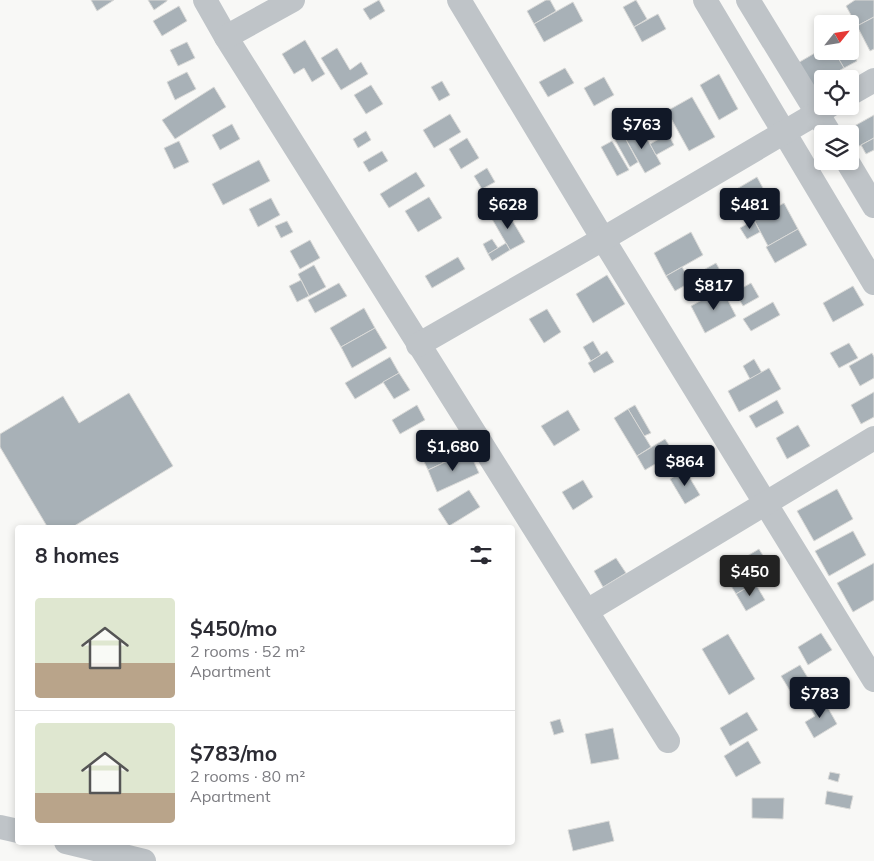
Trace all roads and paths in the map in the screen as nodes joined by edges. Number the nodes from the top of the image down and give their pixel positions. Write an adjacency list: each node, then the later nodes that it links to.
1 (205, 0): 6 (street)
2 (293, 0): 6 (street)
3 (459, 0): 14 (street)
4 (705, 0): 11 (street)
5 (748, 0): 9 (street)
6 (226, 37): 16 (street)
7 (874, 80): 8 (street)
8 (859, 89)
9 (814, 97)
10 (814, 115): 11 (street)
11 (785, 132): 14 (street); 15 (street)
12 (852, 170): 13 (street)
13 (874, 206)
14 (603, 239): 16 (street); 18 (street)
15 (874, 283)
16 (418, 345): 19 (street)
17 (874, 438): 18 (street)
18 (766, 503): 19 (street); 20 (street)
19 (586, 611): 21 (street)
20 (874, 680)
21 (668, 741)
22 (0, 827): 23 (street)
23 (15, 830)
24 (78, 845): 25 (street)
25 (144, 861)

